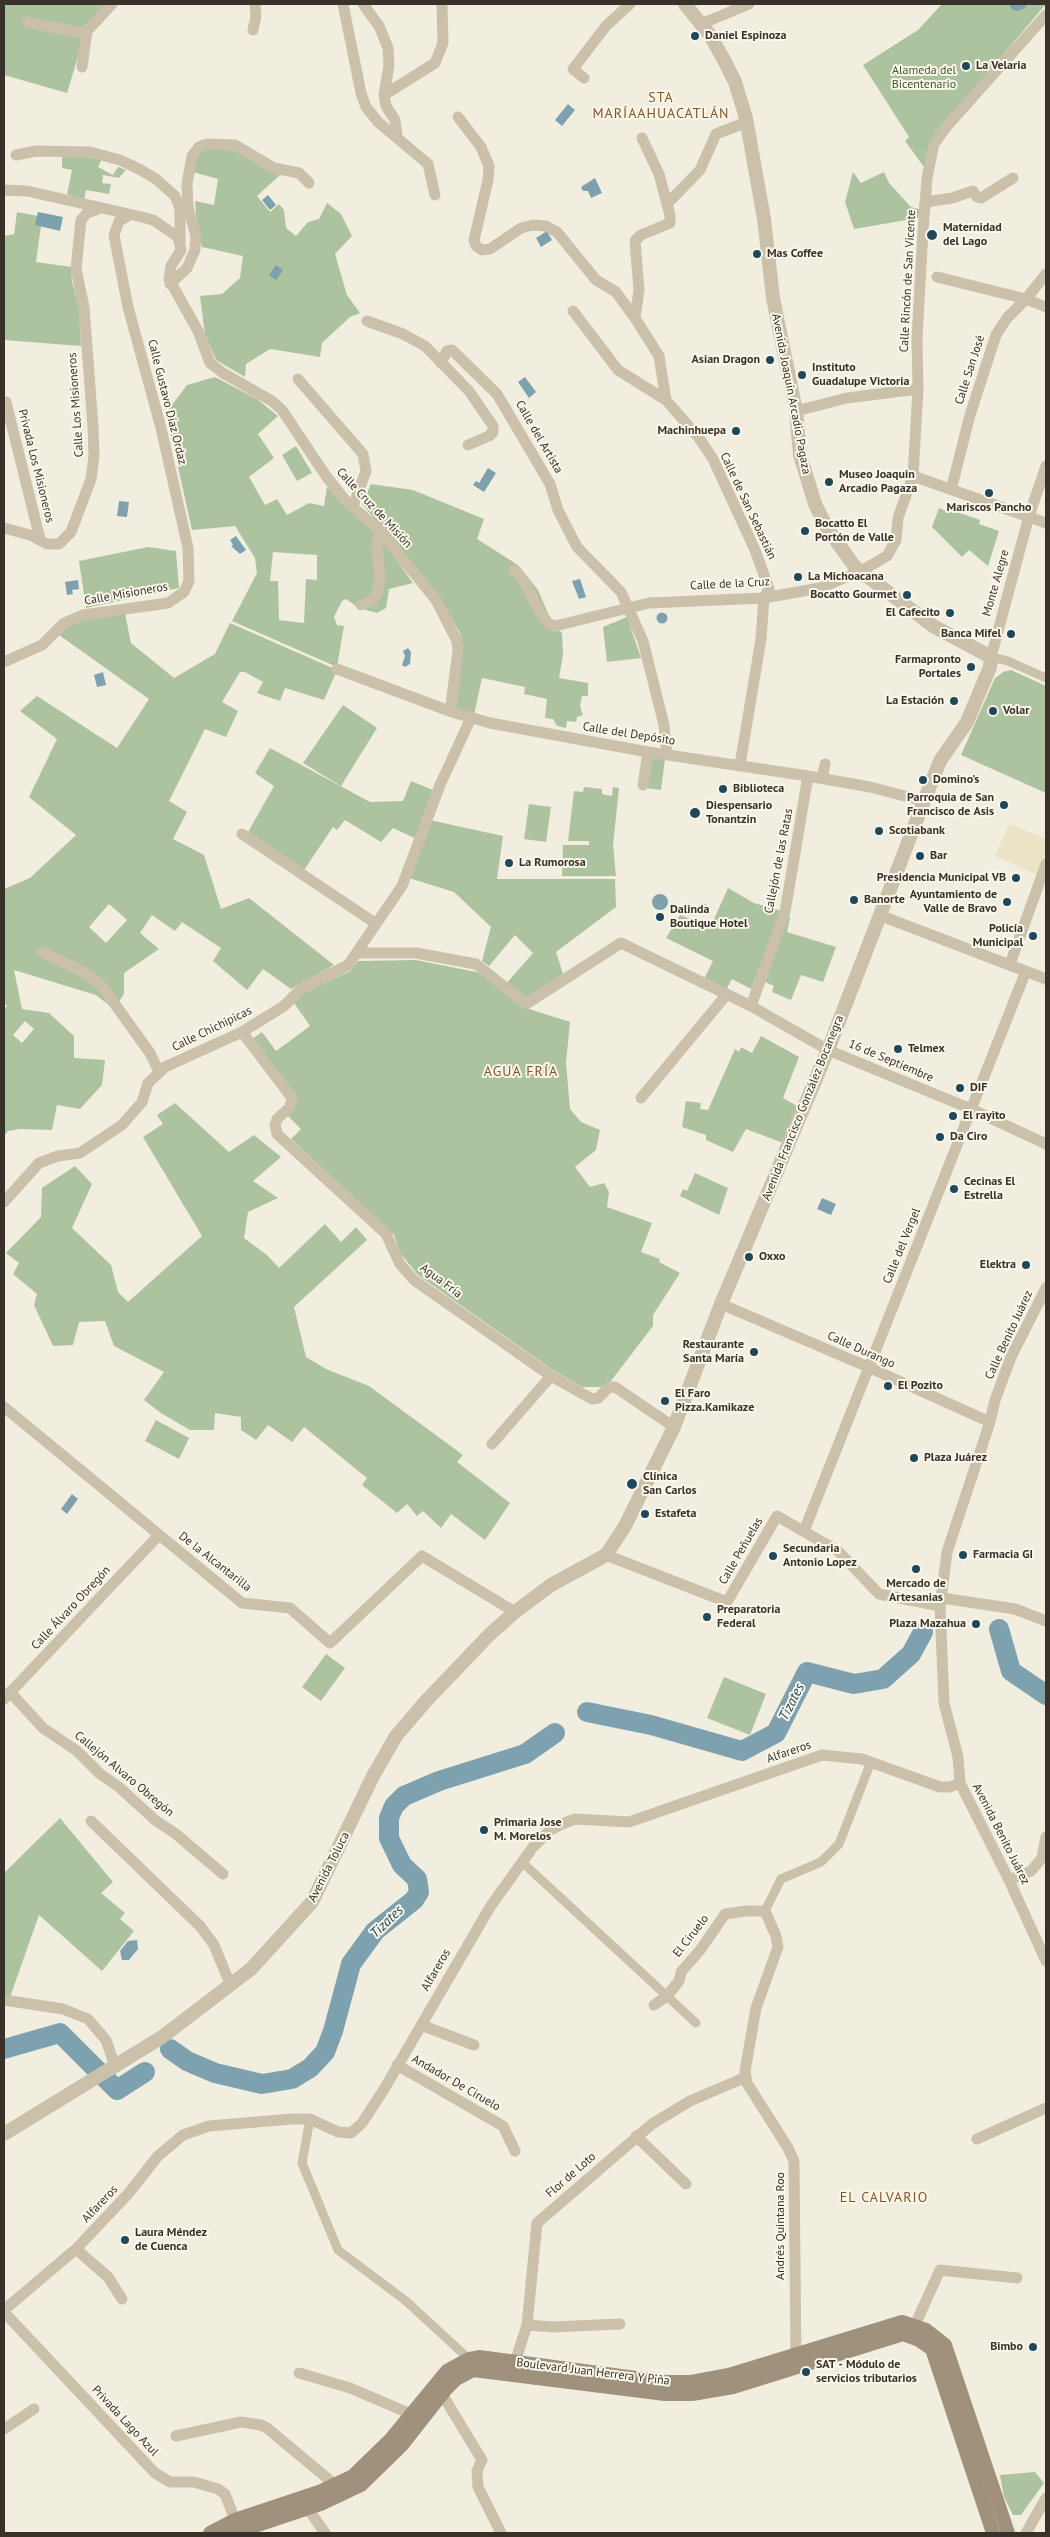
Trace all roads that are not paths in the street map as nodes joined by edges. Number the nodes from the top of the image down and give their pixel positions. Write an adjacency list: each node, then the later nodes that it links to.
1 (112, 4): 13 (street)
2 (255, 4): 12 (street)
3 (343, 4): 19 (street)
4 (363, 4): 16 (street)
5 (630, 4): 15 (street)
6 (685, 4): 11 (street, Avenida Joaquín Arcadio Pagaza)
7 (749, 4): 11 (street)
8 (442, 5): 16 (street)
9 (1046, 15): 26 (street, Calle Rincón de San Vicente)
10 (27, 22): 13 (street)
11 (700, 24): 18 (street, Avenida Joaquín Arcadio Pagaza)
12 (253, 30)
13 (86, 34): 14 (street)
14 (82, 67)
15 (584, 78)
16 (384, 95): 19 (street)
17 (458, 117): 37 (street)
18 (747, 122): 27 (street); 44 (street, Avenida Joaquín Arcadio Pagaza)
19 (397, 137): 25 (street)
20 (642, 138): 27 (street)
21 (16, 155): 30 (street)
22 (1013, 178): 26 (street)
23 (310, 183): 33 (street)
24 (8, 190): 28 (street)
25 (435, 195)
26 (926, 202): 41 (street, Calle Rincón de San Vicente)
27 (667, 204): 37 (street)
28 (99, 209): 29 (street); 54 (street, Calle Los Misioneros)
29 (130, 215): 30 (street); 58 (street, Calle Gustavo Díaz Ordaz)
30 (180, 241): 33 (street)
31 (1046, 274): 34 (street, Calle San José)
32 (937, 277): 34 (street)
33 (170, 284): 49 (street, Calle Cruz de Misión)
34 (1026, 300): 35 (street); 48 (street, Calle San José)
35 (1046, 307)
36 (572, 312): 42 (street, Calle de San Sebastián)
37 (635, 318): 42 (street)
38 (367, 321): 39 (street)
39 (442, 362): 45 (street); 60 (street, Calle del Artista)
40 (298, 378): 49 (street)
41 (918, 389): 44 (street); 47 (street, Calle Rincón de San Vicente)
42 (666, 400): 57 (street, Calle de San Sebastián)
43 (4, 403): 54 (street, Privada Los Misioneros)
44 (796, 411): 56 (street, Avenida Joaquín Arcadio Pagaza)
45 (468, 446)
46 (1046, 466): 50 (street, Monte Alegre)
47 (913, 476): 48 (street); 56 (street, Calle Rincón de San Vicente)
48 (951, 490): 50 (street)
49 (353, 506): 53 (street, Calle Cruz de Misión)
50 (1029, 516): 51 (street); 61 (street, Monte Alegre)
51 (1046, 523)
52 (4, 528): 54 (street, Calle Los Misioneros)
53 (380, 531): 59 (street); 65 (street, Calle Cruz de Misión)
54 (40, 539)
55 (514, 570): 60 (street, Calle de la Cruz)
56 (861, 571): 57 (street, Calle de la Cruz); 61 (street, Avenida Joaquín Arcadio Pagaza)
57 (764, 598): 60 (street, Calle de la Cruz); 70 (street, Calle de San Sebastián)
58 (177, 599): 62 (street, Calle Misioneros)
59 (361, 605)
60 (627, 608): 68 (street, Calle del Artista)
61 (991, 658): 64 (street); 74 (street, Avenida Francisco González Bocanegra)
62 (4, 662)
63 (337, 669): 65 (street, Calle del Depósito)
64 (1046, 678)
65 (452, 712): 66 (street, Calle del Depósito)
66 (471, 718): 67 (street, Calle del Depósito); 78 (street, Calle Chichipicas)
67 (648, 752): 68 (street, Calle del Depósito); 73 (street)
68 (667, 754): 70 (street, Calle del Depósito)
69 (825, 764): 72 (street)
70 (740, 765): 71 (street, Calle del Depósito)
71 (808, 776): 72 (street, Calle del Depósito); 85 (street, Callejón de las Ratas)
72 (822, 778): 74 (street, Calle del Depósito)
73 (643, 785)
74 (924, 800): 77 (street, Avenida Francisco González Bocanegra)
75 (242, 834): 78 (street)
76 (1046, 864): 81 (street)
77 (879, 915): 81 (street); 87 (street, Avenida Francisco González Bocanegra)
78 (375, 923): 80 (street, Calle Chichipicas)
79 (42, 952): 88 (street)
80 (358, 953): 84 (street, 16 de Septiembre); 86 (street, Calle Chichipicas)
81 (1010, 964): 82 (street)
82 (1026, 971): 83 (street); 90 (street, Calle del Vergel)
83 (1046, 979)
84 (727, 994): 85 (street, 16 de Septiembre); 89 (street)
85 (752, 1006): 87 (street, 16 de Septiembre)
86 (242, 1032): 88 (street, Calle Chichipicas); 96 (street, Agua Fría)
87 (828, 1050): 90 (street, 16 de Septiembre); 94 (street, Avenida Francisco González Bocanegra)
88 (160, 1072): 92 (street, Calle Chichipicas)
89 (641, 1098)
90 (971, 1109): 91 (street, 16 de Septiembre); 95 (street, Calle del Vergel)
91 (1046, 1144)
92 (4, 1202)
93 (1044, 1294): 98 (street, Calle Benito Juárez)
94 (721, 1304): 95 (street, Calle Durango); 99 (street, Avenida Francisco González Bocanegra)
95 (868, 1367): 98 (street, Calle Durango); 101 (street, Calle del Vergel)
96 (550, 1376): 99 (street, Agua Fría); 100 (street)
97 (4, 1408): 102 (street, De la Alcantarilla)
98 (990, 1422): 104 (street, Avenida Benito Juárez)
99 (674, 1427): 103 (street, Avenida Francisco González Bocanegra)
100 (492, 1444)
101 (804, 1531): 103 (street, Calle Peñuelas); 104 (street, Calle Peñuelas)
102 (159, 1535): 105 (street, De la Alcantarilla); 107 (street, Calle Álvaro Obregón)
103 (606, 1555): 105 (street, Avenida Toluca)
104 (941, 1602): 106 (street, Calle Peñuelas); 109 (street, Avenida Benito Juárez)
105 (515, 1612): 117 (street, Avenida Toluca)
106 (1046, 1620)
107 (7, 1696): 113 (street, Callejón Alvaro Obregón)
108 (871, 1762): 109 (street, Alfareros); 112 (street, Alfareros); 115 (street)
109 (960, 1782): 114 (street, Avenida Benito Juárez)
110 (91, 1822): 117 (street)
111 (1046, 1837): 114 (street)
112 (522, 1862): 118 (street); 122 (street, Alfareros)
113 (223, 1874)
114 (1010, 1880): 116 (street, Avenida Benito Juárez)
115 (766, 1911): 118 (street, El Ciruelo); 126 (street)
116 (1046, 1961)
117 (230, 1984): 125 (street, Avenida Toluca)
118 (667, 1996): 120 (street, El Ciruelo); 121 (street)
119 (4, 2000): 125 (street)
120 (654, 2005)
121 (696, 2023)
122 (420, 2025): 123 (street); 124 (street, Alfareros)
123 (474, 2045)
124 (397, 2065): 128 (street, Alfareros); 132 (street, Andador De Ciruelo)
125 (106, 2071): 129 (street, Avenida Toluca)
126 (746, 2078): 130 (street, Flor de Loto); 142 (street, Andrés Quintana Roo)
127 (1046, 2108): 131 (street)
128 (310, 2119): 134 (street, Alfareros); 141 (street)
129 (4, 2134)
130 (636, 2136): 133 (street); 139 (street, Flor de Loto)
131 (977, 2139)
132 (515, 2151)
133 (686, 2184)
134 (76, 2249): 136 (street); 137 (street, Alfareros)
135 (1017, 2278): 140 (street)
136 (122, 2299)
137 (4, 2311): 153 (street, Privada Lago Azul)
138 (620, 2324): 139 (street)
139 (526, 2325): 143 (street, Flor de Loto)
140 (915, 2325): 142 (main road, Boulevard Juan Herrera Y Piña); 158 (main road)
141 (469, 2359): 143 (main road, Boulevard Juan Herrera Y Piña); 145 (main road, Boulevard Juan Herrera Y Piña)
142 (796, 2360): 143 (main road, Boulevard Juan Herrera Y Piña); 145 (main road, Boulevard Juan Herrera Y Piña); 157 (main road, Boulevard Juan Herrera Y Piña)
143 (515, 2362)
144 (299, 2373): 147 (street)
145 (438, 2390): 147 (main road, Boulevard Juan Herrera Y Piña); 150 (main road, Boulevard Juan Herrera Y Piña); 156 (street)
146 (34, 2409): 148 (street)
147 (411, 2414): 150 (main road, Boulevard Juan Herrera Y Piña)
148 (4, 2429)
149 (176, 2436): 150 (street)
150 (340, 2490): 152 (main road, Boulevard Juan Herrera Y Piña)
151 (1046, 2498): 159 (street)
152 (303, 2502): 153 (main road, Boulevard Juan Herrera Y Piña); 155 (street)
153 (234, 2527): 154 (main road, Boulevard Juan Herrera Y Piña)
154 (210, 2533)
155 (325, 2533)
156 (500, 2533)
157 (993, 2533)
158 (1008, 2533)
159 (1026, 2533)

